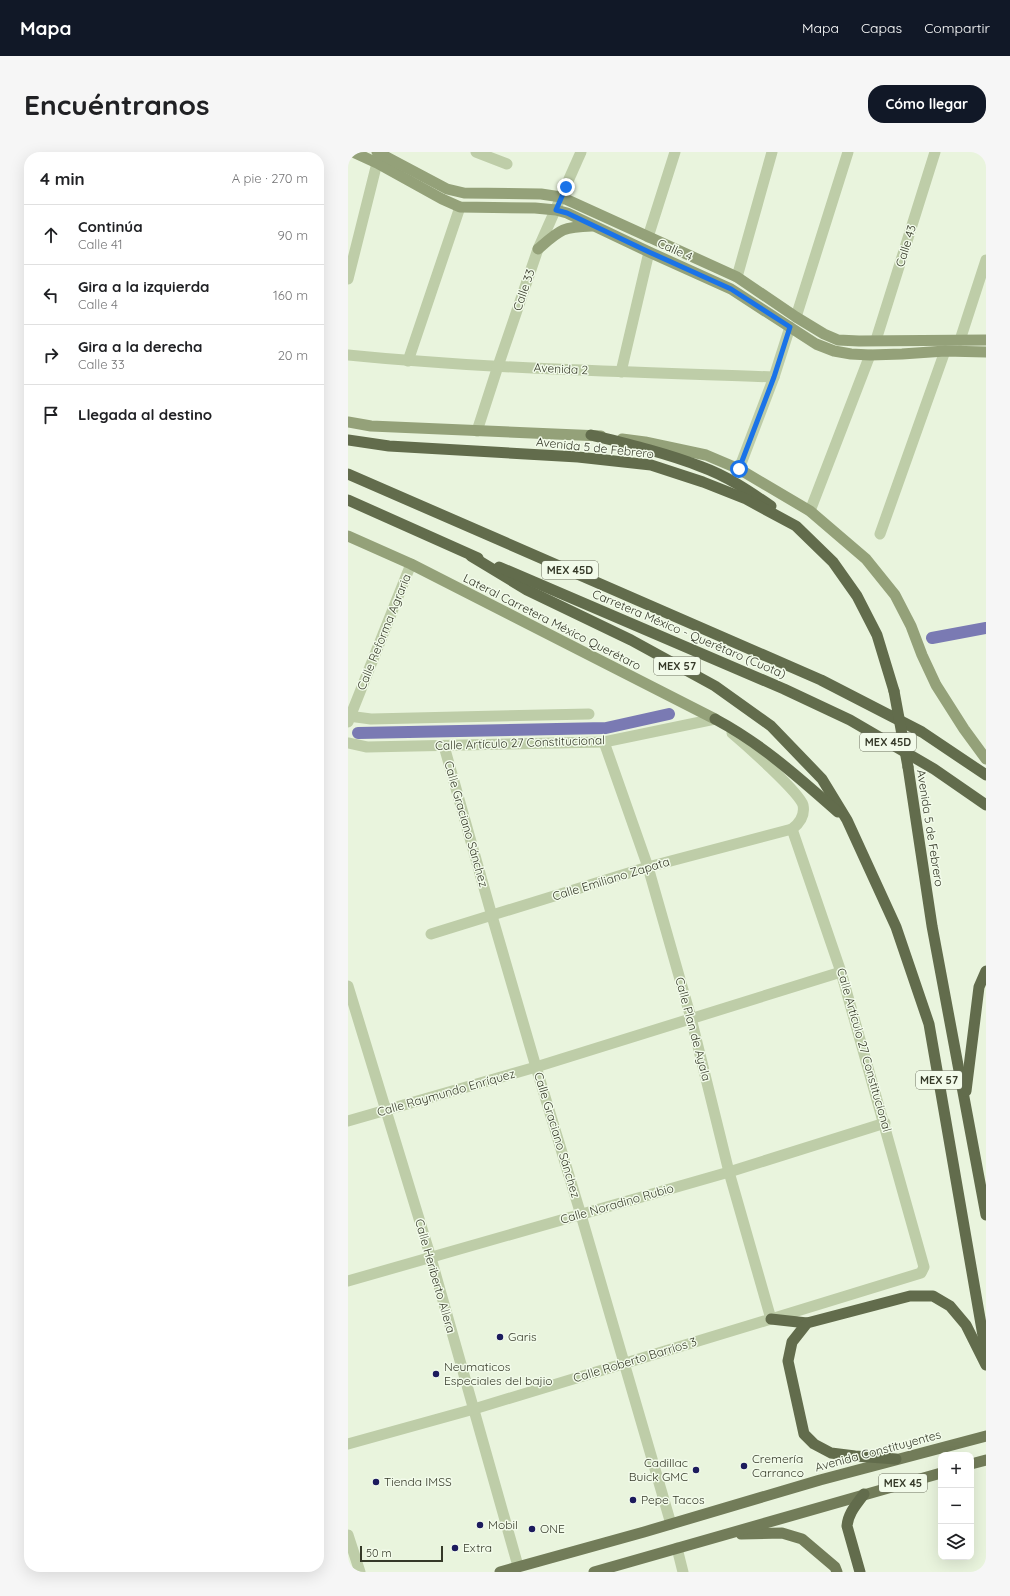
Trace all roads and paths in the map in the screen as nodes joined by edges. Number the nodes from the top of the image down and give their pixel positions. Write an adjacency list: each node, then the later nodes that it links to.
1 (353, 152): 8 (main road, Calle 4)
2 (478, 152): 9 (street)
3 (581, 152): 10 (street, Calle 33)
4 (675, 152): 14 (street)
5 (772, 152): 18 (street)
6 (848, 152): 20 (street)
7 (935, 152): 21 (street, Calle 43)
8 (377, 158): 10 (main road, Calle 4); 11 (main road, Calle 4); 19 (street)
9 (506, 164)
10 (561, 197): 12 (street, Calle 33); 14 (main road, Calle 4)
11 (460, 207): 12 (main road, Calle 4); 28 (street)
12 (556, 210): 13 (main road, Calle 4); 15 (street, Calle 33)
13 (593, 226): 15 (main road); 16 (main road, Calle 4)
14 (648, 237): 18 (main road, Calle 4)
15 (538, 249): 29 (street, Calle 33)
16 (649, 252): 20 (main road, Calle 4); 30 (street)
17 (986, 260): 22 (street)
18 (737, 277): 20 (main road, Calle 4)
19 (348, 279)
20 (793, 322): 21 (main road, Calle 4); 27 (main road, Calle 4); 31 (street)
21 (876, 340): 22 (main road, Calle 4)
22 (960, 340): 23 (main road, Calle 4)
23 (986, 340)
24 (945, 351): 25 (main road, Calle 4); 27 (main road, Calle 4); 41 (street)
25 (986, 352)
26 (348, 355): 28 (street, Avenida 2)
27 (870, 355): 39 (street)
28 (408, 361): 29 (street, Avenida 2)
29 (498, 366): 30 (street, Avenida 2); 33 (street, Calle 33)
30 (621, 372): 31 (street, Avenida 2)
31 (774, 377): 36 (street)
32 (348, 422): 33 (main road)
33 (477, 431): 34 (main road)
34 (591, 435): 36 (main road); 40 (highway)
35 (348, 440): 40 (highway, Avenida 5 de Febrero / MEX 57)
36 (739, 469): 39 (main road)
37 (348, 474): 52 (highway, Carretera México - Querétaro (Cuota) / MEX 45D)
38 (348, 500): 43 (highway, Carretera México - Querétaro (Cuota) / MEX 45D)
39 (810, 511): 51 (main road)
40 (796, 526): 64 (highway, Avenida 5 de Febrero / MEX 57, bridge)
41 (880, 534)
42 (348, 536): 44 (main road, Lateral Carretera México Querétaro)
43 (472, 556): 53 (highway, Carretera México - Querétaro (Cuota) / MEX 45D); 54 (highway, MEX 57)
44 (411, 564): 46 (street, Calle Reforma Agraria); 47 (main road, Lateral Carretera México Querétaro)
45 (589, 714): 46 (street)
46 (349, 718)
47 (715, 719): 48 (street, Calle Artículo 27 Constitucional); 54 (highway); 55 (street, Lateral Carretera México Querétaro)
48 (604, 742): 50 (street, Calle Artículo 27 Constitucional); 56 (street, Calle Plan de Ayala)
49 (348, 743): 50 (street, Calle Artículo 27 Constitucional)
50 (444, 746): 57 (street, Calle Graciano Sánchez)
51 (986, 759)
52 (986, 775)
53 (986, 805)
54 (847, 820): 76 (highway, MEX 57)
55 (792, 829): 56 (street, Calle Emiliano Zapata); 60 (street, Calle Artículo 27 Constitucional)
56 (648, 867): 57 (street, Calle Emiliano Zapata); 62 (street, Calle Plan de Ayala)
57 (492, 916): 58 (street, Calle Emiliano Zapata); 63 (street, Calle Graciano Sánchez)
58 (431, 934)
59 (986, 971): 64 (highway)
60 (841, 972): 62 (street, Calle Raymundo Enríquez); 67 (street, Calle Artículo 27 Constitucional)
61 (348, 986): 65 (street, Calle Heriberto Allera)
62 (691, 1018): 63 (street, Calle Raymundo Enríquez); 68 (street, Calle Plan de Ayala)
63 (536, 1066): 65 (street, Calle Raymundo Enríquez); 69 (street, Calle Graciano Sánchez)
64 (965, 1101): 70 (highway, Avenida 5 de Febrero / MEX 57)
65 (385, 1111): 66 (street, Calle Raymundo Enríquez); 71 (street, Calle Heriberto Allera)
66 (348, 1121)
67 (885, 1123): 68 (street, Calle Noradino Rubio); 72 (street, Calle Artículo 27 Constitucional)
68 (729, 1172): 69 (street, Calle Noradino Rubio); 74 (street, Calle Plan de Ayala)
69 (581, 1214): 71 (street, Calle Noradino Rubio); 77 (street, Calle Graciano Sánchez)
70 (986, 1215)
71 (431, 1258): 73 (street, Calle Noradino Rubio); 79 (street, Calle Heriberto Allera)
72 (921, 1273): 74 (street, Calle Roberto Barrios 3)
73 (348, 1281)
74 (771, 1320): 75 (highway); 77 (street, Calle Roberto Barrios 3)
75 (807, 1323): 78 (highway); 82 (highway)
76 (986, 1353)
77 (624, 1364): 79 (street, Calle Roberto Barrios 3); 87 (street, Calle Graciano Sánchez)
78 (986, 1365)
79 (474, 1409): 81 (street, Calle Roberto Barrios 3); 91 (street, Calle Heriberto Allera)
80 (986, 1436): 82 (main road, Avenida Constituyentes / MEX 45)
81 (348, 1444)
82 (896, 1459): 87 (main road, Avenida Constituyentes)
83 (986, 1460): 84 (main road)
84 (974, 1463)
85 (938, 1474): 86 (main road, MEX 45)
86 (864, 1494): 89 (main road); 97 (highway)
87 (671, 1524): 91 (main road, Avenida Constituyentes)
88 (348, 1534): 92 (street)
89 (724, 1535): 90 (main road); 96 (main road)
90 (677, 1548): 94 (main road); 95 (street)
91 (518, 1566): 93 (main road, Avenida Constituyentes)
92 (360, 1572)
93 (500, 1572)
94 (594, 1572)
95 (683, 1572)
96 (837, 1572)
97 (860, 1572)

